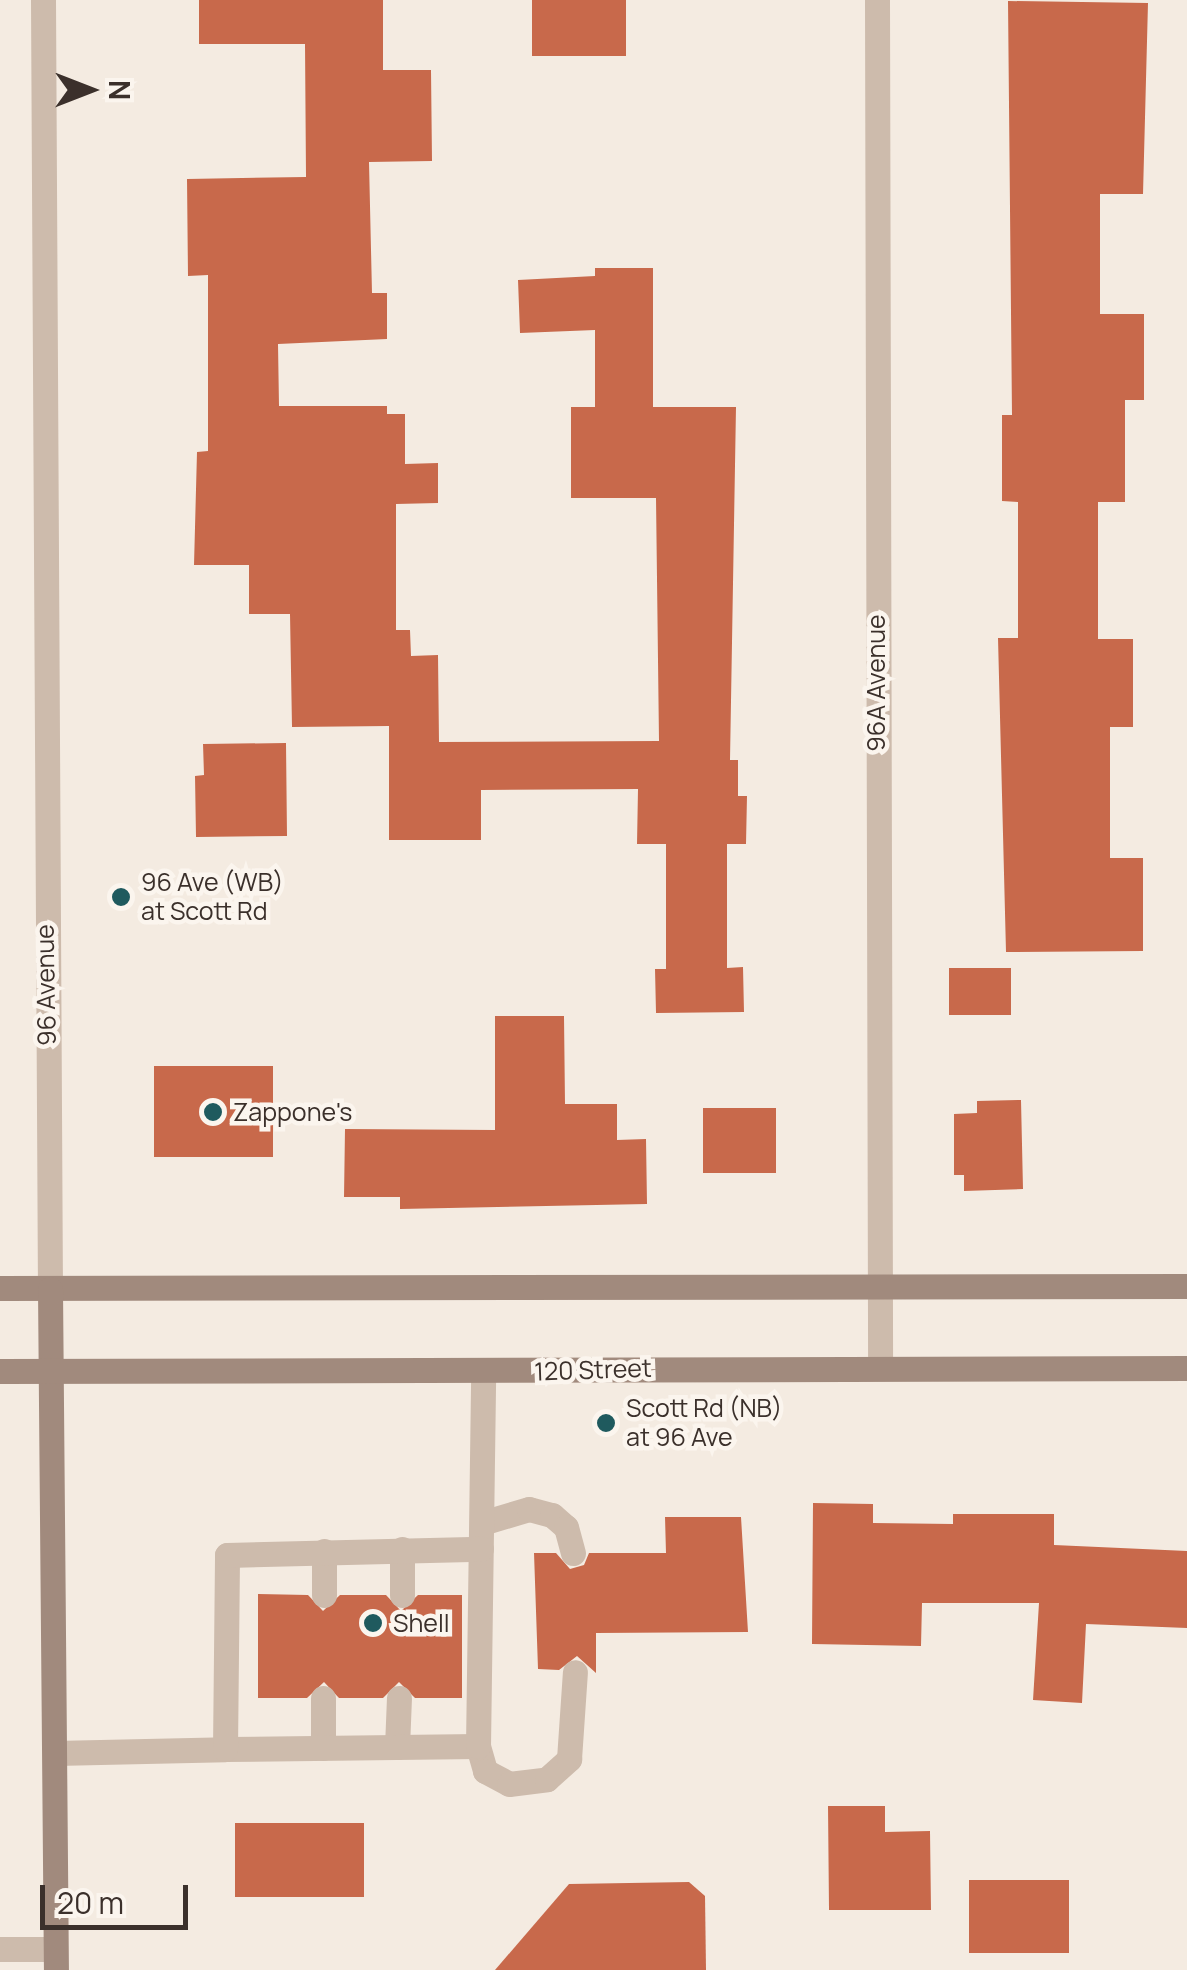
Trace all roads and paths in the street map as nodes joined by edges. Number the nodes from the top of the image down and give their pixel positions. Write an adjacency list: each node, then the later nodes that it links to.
1 (44, 0): 6 (street, 96 Avenue)
2 (877, 0): 4 (street, 96A Avenue)
3 (1187, 1286): 4 (main road)
4 (877, 1287): 6 (main road); 7 (street, 96A Avenue)
5 (0, 1288): 6 (main road)
6 (50, 1289): 10 (main road, 96 Avenue)
7 (880, 1366): 8 (main road, 120 Street); 11 (main road, 120 Street)
8 (1187, 1368)
9 (0, 1371): 10 (main road, 120 Street)
10 (50, 1371): 11 (main road, 120 Street); 25 (main road, 96 Avenue)
11 (483, 1373): 12 (street)
12 (482, 1536): 13 (street); 15 (street); 21 (street)
13 (402, 1549): 14 (street); 17 (street)
14 (324, 1552): 16 (street); 24 (street)
15 (573, 1553)
16 (324, 1595)
17 (402, 1595)
18 (576, 1672): 21 (street)
19 (323, 1698): 23 (street)
20 (399, 1698): 22 (street)
21 (478, 1746): 22 (street)
22 (397, 1747): 23 (street)
23 (323, 1748): 24 (street)
24 (224, 1749): 25 (street)
25 (54, 1753): 27 (main road, 96 Avenue)
26 (0, 1949): 27 (street)
27 (56, 1959)

